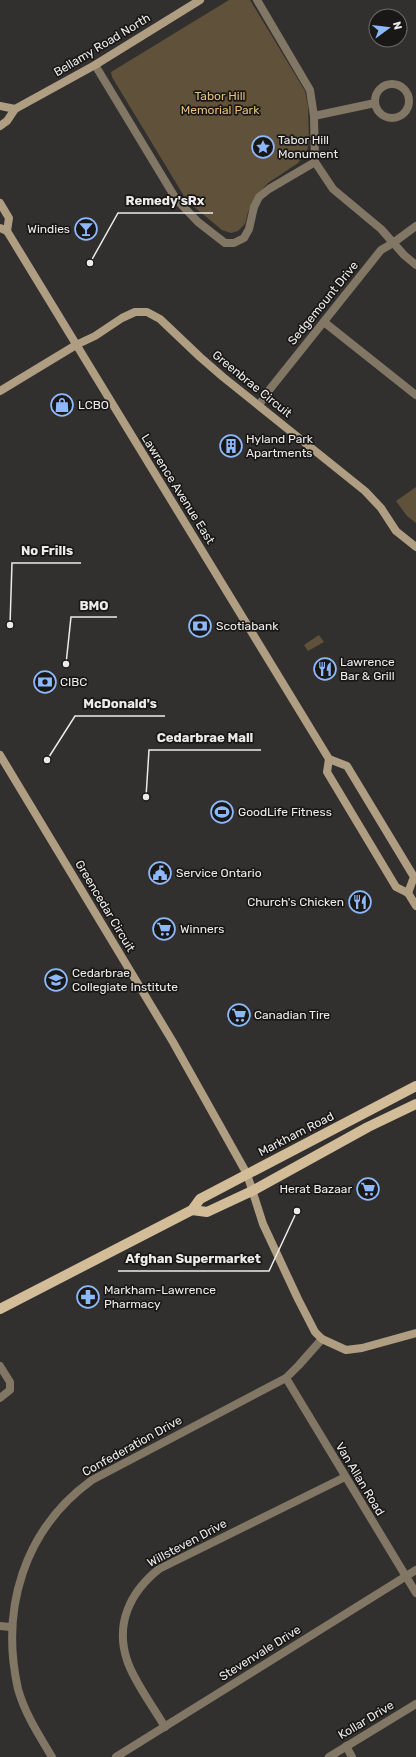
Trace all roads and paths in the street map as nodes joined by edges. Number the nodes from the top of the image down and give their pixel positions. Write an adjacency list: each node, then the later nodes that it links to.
1 (200, 0): 3 (street, Bellamy Road North)
2 (257, 0): 7 (street)
3 (95, 65): 6 (street, Bellamy Road North); 9 (street)
4 (375, 103): 4 (street); 7 (street)
5 (0, 106): 6 (street)
6 (15, 109): 8 (street, Bellamy Road North)
7 (314, 116): 9 (street)
8 (0, 126)
9 (315, 162): 13 (street)
10 (0, 203): 12 (street, Lawrence Avenue East)
11 (416, 226): 13 (street, Sedgemount Drive)
12 (3, 229): 16 (street, Lawrence Avenue East)
13 (393, 243): 14 (street); 15 (street, Sedgemount Drive)
14 (416, 265)
15 (324, 322): 18 (street); 19 (street, Sedgemount Drive)
16 (76, 345): 17 (street); 19 (street, Greenbrae Circuit); 22 (street, Lawrence Avenue East)
17 (0, 391)
18 (416, 395)
19 (259, 405): 20 (street, Greenbrae Circuit)
20 (416, 547)
21 (0, 756): 27 (street, Greencedar Circuit)
22 (329, 760): 23 (street, Lawrence Avenue East); 23 (street)
23 (408, 893): 24 (street, Lawrence Avenue East)
24 (416, 906)
25 (416, 1086): 27 (main road, Markham Road)
26 (416, 1104): 28 (main road, Markham Road)
27 (247, 1174): 28 (street, Greencedar Circuit); 29 (main road, Markham Road)
28 (252, 1191): 29 (main road, Markham Road); 32 (street, Greencedar Circuit)
29 (192, 1210): 30 (main road, Markham Road)
30 (0, 1309)
31 (416, 1332): 32 (street)
32 (322, 1339): 34 (street, Confederation Drive)
33 (0, 1366): 35 (street)
34 (286, 1378): 36 (street, Van Allan Road); 41 (street, Confederation Drive)
35 (0, 1398)
36 (345, 1477): 38 (street, Van Allan Road); 43 (street, Willsteven Drive)
37 (416, 1570): 38 (street, Stevenvale Drive)
38 (406, 1577): 39 (street, Van Allan Road); 43 (street, Stevenvale Drive)
39 (416, 1593)
40 (0, 1626): 41 (street)
41 (10, 1627): 45 (street, Confederation Drive)
42 (416, 1704): 44 (street, Kollar Drive)
43 (165, 1727): 46 (street, Stevenvale Drive)
44 (346, 1746): 47 (street, Kollar Drive); 48 (street)
45 (52, 1757)
46 (116, 1757)
47 (329, 1757)
48 (352, 1757)

